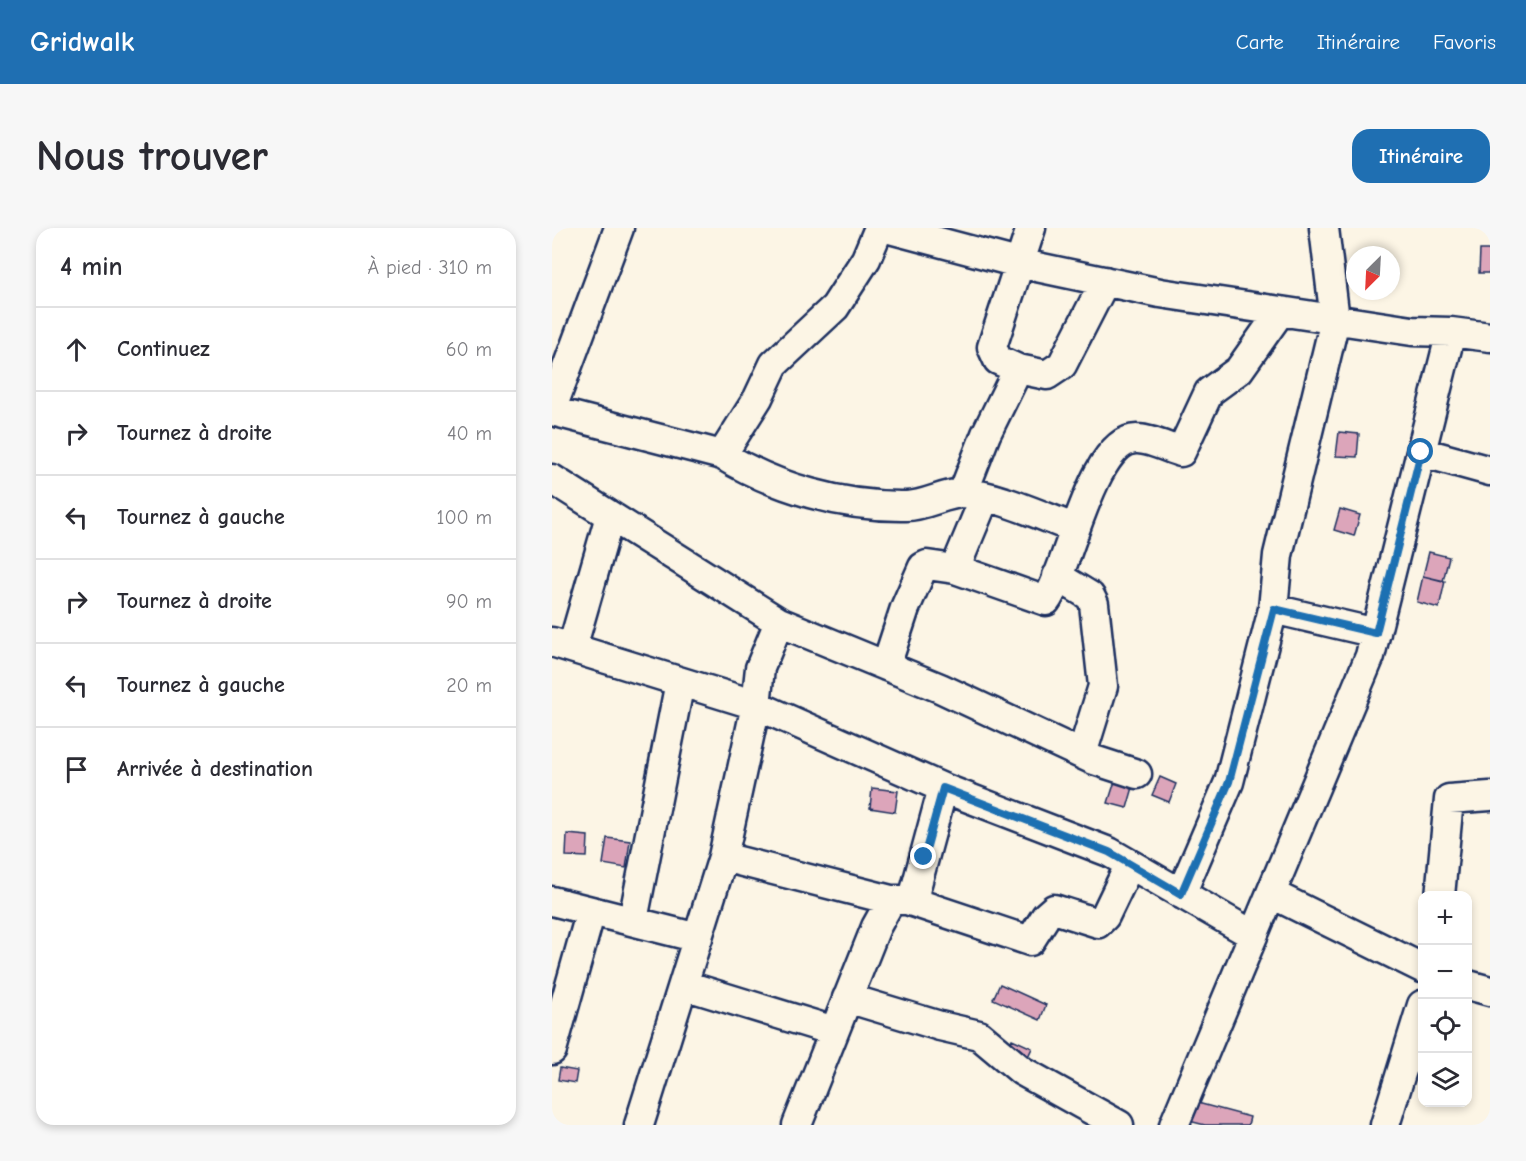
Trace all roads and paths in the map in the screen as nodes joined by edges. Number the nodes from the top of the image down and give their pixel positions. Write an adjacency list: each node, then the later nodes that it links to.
1 (619, 228): 14 (street)
2 (879, 228): 16 (street)
3 (886, 228): 6 (street)
4 (1031, 228): 7 (street)
5 (1324, 228): 10 (street)
6 (916, 231): 7 (street)
7 (1018, 263): 8 (street); 13 (street)
8 (1105, 281): 9 (street); 13 (street)
9 (1280, 312): 10 (street); 21 (street)
10 (1335, 320): 11 (street); 24 (street)
11 (1451, 332): 12 (street); 15 (street)
12 (1490, 337)
13 (1018, 369): 19 (street)
14 (552, 410): 16 (street)
15 (1421, 452): 17 (street); 26 (street)
16 (722, 455): 19 (street)
17 (1490, 471)
18 (552, 479): 20 (street)
19 (974, 495): 21 (street); 22 (street)
20 (610, 516): 25 (street); 27 (street)
21 (1074, 528): 23 (street)
22 (955, 569): 23 (street); 28 (street)
23 (1057, 576): 31 (street)
24 (1274, 609): 26 (street); 38 (street)
25 (779, 622): 28 (street); 30 (street)
26 (1376, 633): 39 (street)
27 (562, 645): 29 (street)
28 (886, 666): 31 (street)
29 (680, 682): 30 (street); 43 (street)
30 (756, 705): 33 (street); 35 (street)
31 (1082, 754): 32 (street)
32 (1137, 774)
33 (943, 788): 36 (street); 40 (street)
34 (1490, 795): 37 (street)
35 (723, 856): 40 (street); 45 (street)
36 (1130, 864): 38 (street); 40 (street)
37 (1440, 891)
38 (1181, 894): 44 (street)
39 (1272, 894): 44 (street); 46 (street)
40 (899, 900): 50 (street)
41 (552, 901): 42 (street)
42 (591, 911): 43 (street); 53 (street)
43 (633, 920): 45 (street)
44 (1252, 935): 57 (street)
45 (698, 938): 47 (street)
46 (1418, 966)
47 (684, 985): 52 (street); 54 (street)
48 (1472, 986): 49 (street)
49 (1490, 991)
50 (848, 998): 52 (street); 56 (street)
51 (1418, 1018): 58 (street)
52 (834, 1031): 55 (street)
53 (552, 1050)
54 (639, 1125)
55 (797, 1125)
56 (1119, 1125)
57 (1174, 1125)
58 (1385, 1125)

